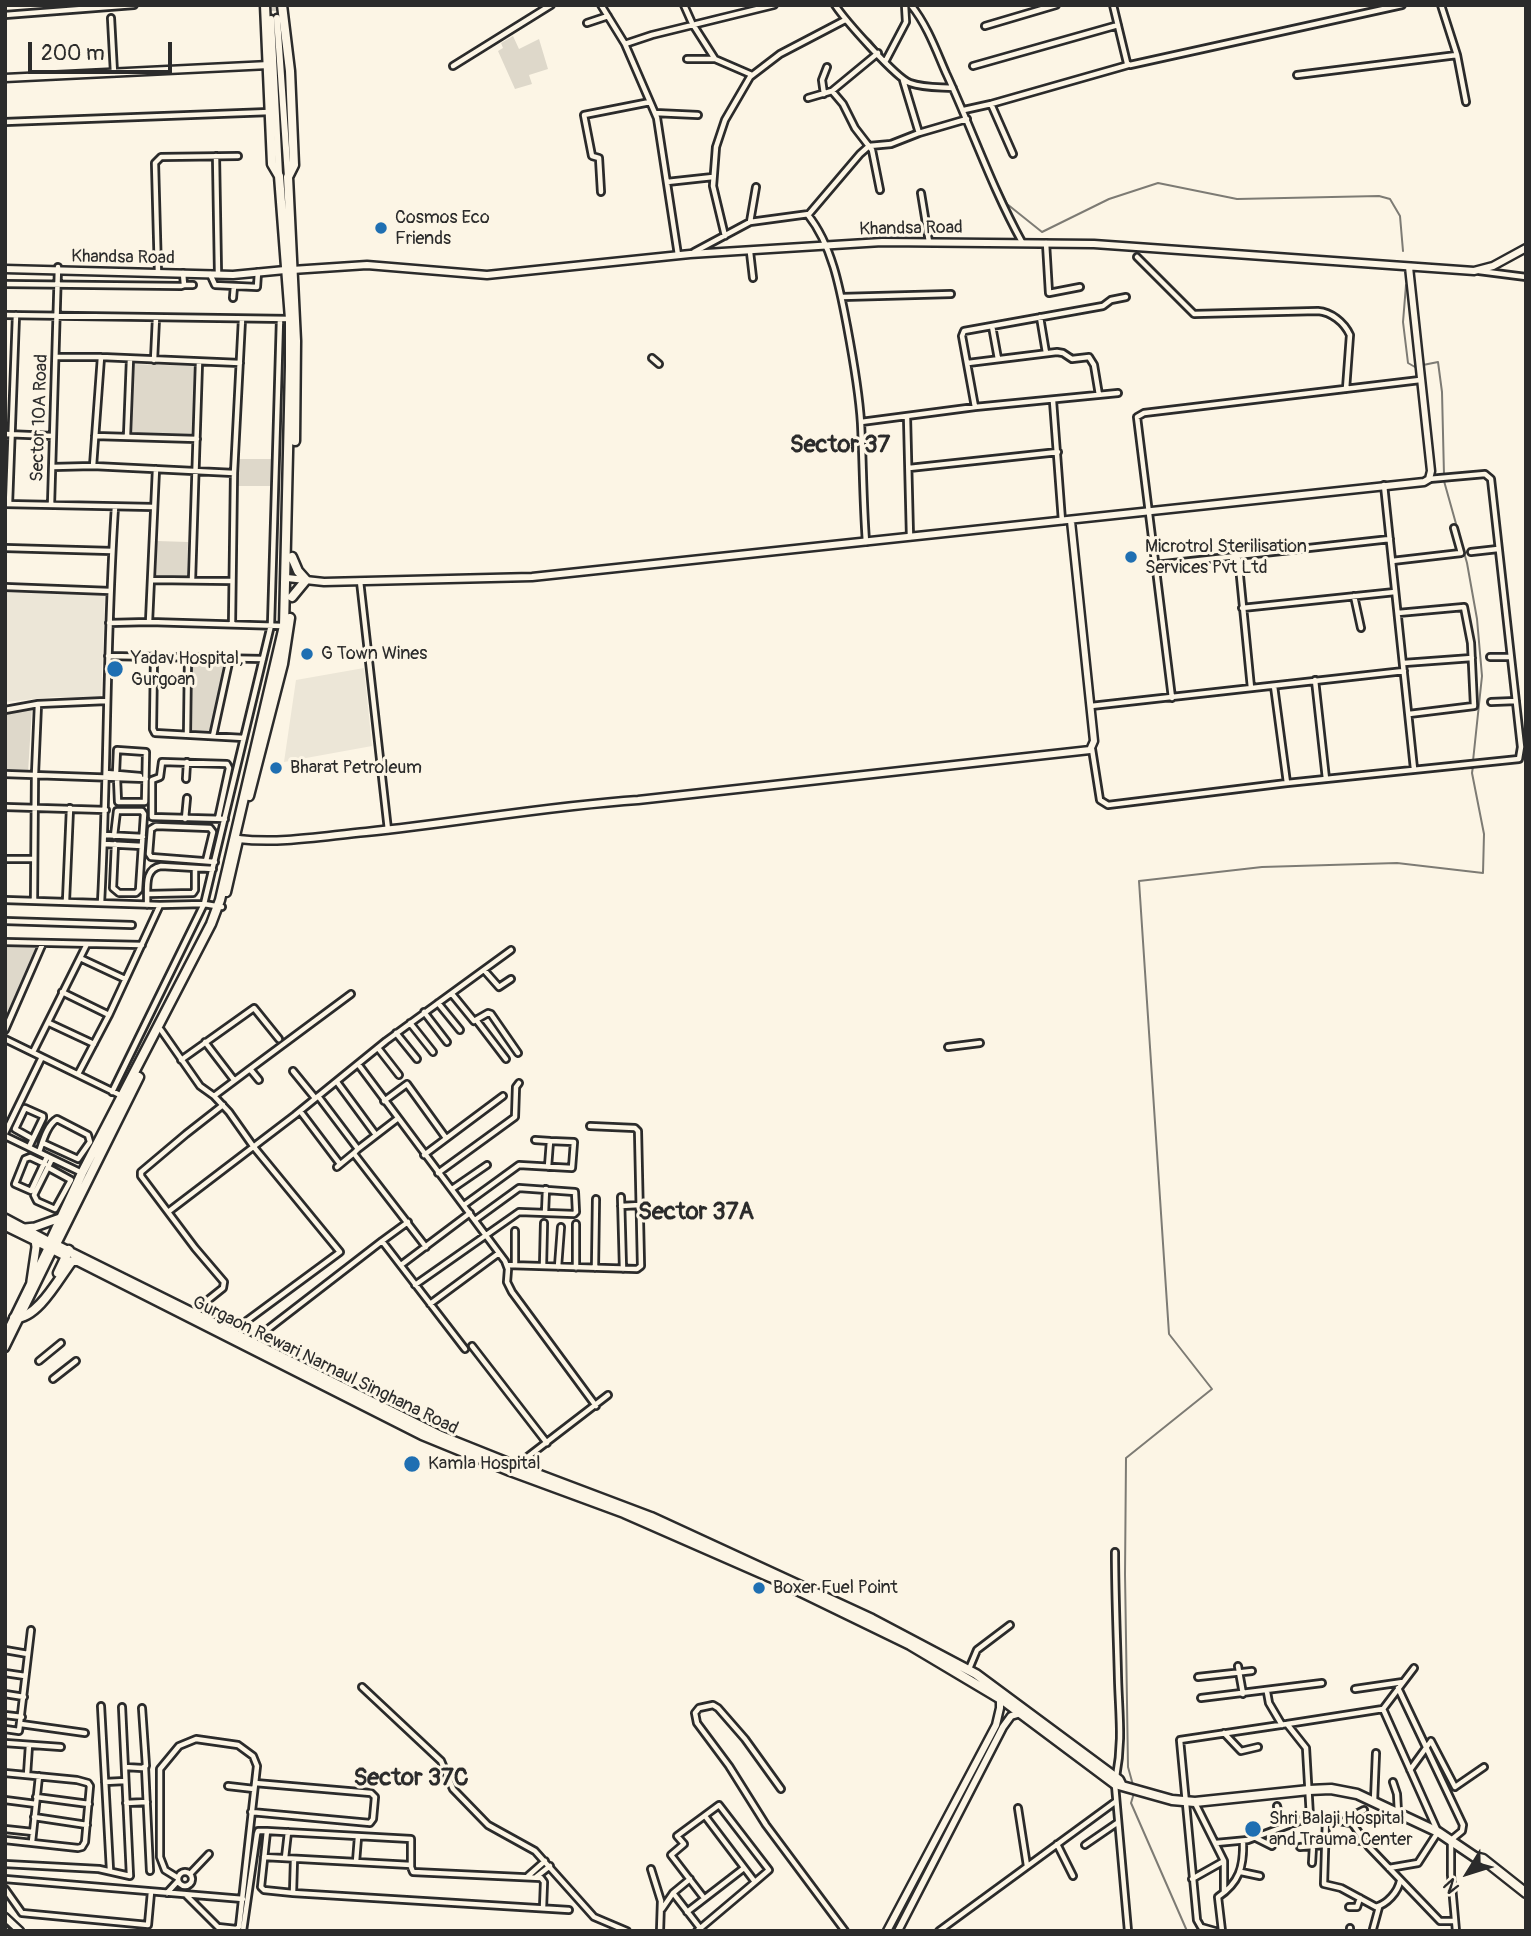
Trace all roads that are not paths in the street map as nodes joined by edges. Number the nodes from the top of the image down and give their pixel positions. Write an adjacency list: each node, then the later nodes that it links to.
1 (134, 5): 14 (street)
2 (265, 5): 28 (highway)
3 (551, 5): 30 (street)
4 (601, 5): 15 (street)
5 (684, 5): 20 (street)
6 (774, 5): 20 (street)
7 (835, 5): 17 (street)
8 (908, 5): 27 (street); 38 (street)
9 (1056, 5): 21 (street)
10 (1114, 5): 19 (street)
11 (1402, 5): 29 (street)
12 (1441, 5): 24 (street)
13 (280, 12): 56 (street); 56 (highway)
14 (5, 15)
15 (608, 16): 18 (street); 22 (street)
16 (111, 18): 33 (street)
17 (845, 20): 23 (street); 34 (street)
18 (587, 23)
19 (1118, 24): 29 (street); 31 (street)
20 (694, 26): 22 (street); 25 (street)
21 (985, 26)
22 (625, 44): 42 (street)
23 (878, 53): 27 (street); 39 (street)
24 (1457, 55): 35 (street); 43 (street)
25 (715, 58): 26 (street); 34 (street)
26 (687, 60)
27 (885, 62): 37 (street)
28 (269, 65): 33 (street); 46 (highway)
29 (1128, 65): 44 (street)
30 (453, 66)
31 (973, 66)
32 (827, 68): 40 (street)
33 (114, 73): 36 (street)
34 (752, 75): 57 (street)
35 (1297, 75)
36 (5, 78)
37 (902, 79): 38 (street); 51 (street)
38 (953, 88): 45 (street)
39 (832, 91): 40 (street); 52 (street)
40 (824, 94): 41 (street)
41 (808, 98)
42 (650, 102): 47 (street); 61 (street)
43 (1466, 102)
44 (991, 104): 45 (street); 53 (street)
45 (964, 110): 49 (street)
46 (270, 112): 50 (street); 56 (highway)
47 (655, 113): 48 (street); 58 (street)
48 (698, 115)
49 (967, 119): 51 (street); 67 (street)
50 (5, 122)
51 (919, 133): 52 (street)
52 (869, 146): 60 (street); 63 (street)
53 (1013, 154)
54 (216, 156): 55 (street); 79 (street); 81 (street)
55 (238, 156)
56 (284, 176): 78 (highway)
57 (713, 177): 58 (street); 65 (street)
58 (667, 182): 73 (street)
59 (756, 187): 64 (street)
60 (880, 190)
61 (601, 192)
62 (921, 193): 66 (street)
63 (808, 215): 64 (street); 69 (street)
64 (750, 222): 65 (street)
65 (725, 236): 72 (street)
66 (929, 242): 67 (street, Khandsa Road); 69 (street, Khandsa Road)
67 (1022, 243): 68 (street, Khandsa Road)
68 (1046, 243): 76 (street, Khandsa Road); 91 (street)
69 (824, 245): 71 (street, Khandsa Road); 93 (street)
70 (1526, 248): 80 (street, Khandsa Road)
71 (751, 252): 72 (street, Khandsa Road); 85 (street)
72 (690, 254): 73 (street, Khandsa Road)
73 (678, 255): 78 (street, Khandsa Road)
74 (1137, 257): 120 (street)
75 (5, 267): 77 (street, Khandsa Road)
76 (1409, 267): 80 (street, Khandsa Road); 119 (street)
77 (58, 269): 79 (street, Khandsa Road); 87 (street, Sector 10A Road)
78 (288, 270): 82 (street, Khandsa Road); 101 (highway); 107 (highway)
79 (158, 271): 81 (street, Khandsa Road); 83 (street, Khandsa Road)
80 (1479, 271): 84 (street)
81 (215, 272): 82 (street, Khandsa Road); 83 (street, Khandsa Road); 90 (street)
82 (258, 272): 90 (street)
83 (183, 273): 88 (street)
84 (1526, 277)
85 (753, 278)
86 (5, 284): 87 (street)
87 (58, 285): 88 (street); 98 (street, Sector 10A Road)
88 (184, 285): 89 (street)
89 (193, 285)
90 (233, 286): 95 (street)
91 (1080, 286)
92 (951, 294): 93 (street)
93 (842, 297): 126 (street)
94 (1126, 297): 99 (street)
95 (233, 298)
96 (5, 315): 97 (street)
97 (16, 315): 98 (street); 106 (street)
98 (57, 316): 100 (street); 109 (street, Sector 10A Road)
99 (1040, 317): 104 (street); 108 (street)
100 (156, 318): 102 (street); 114 (street)
101 (290, 318): 103 (street); 107 (highway)
102 (242, 319): 103 (street); 116 (street)
103 (280, 319): 178 (street)
104 (992, 326): 113 (street); 117 (street)
105 (5, 348): 106 (street)
106 (15, 348): 128 (street)
107 (293, 348): 159 (highway); 162 (highway)
108 (1046, 353): 113 (street); 122 (street)
109 (55, 357): 110 (street); 129 (street, Sector 10A Road)
110 (101, 357): 112 (street); 130 (street)
111 (652, 358): 118 (street)
112 (130, 359): 114 (street); 131 (street)
113 (998, 359): 117 (street)
114 (154, 360): 115 (street)
115 (199, 362): 116 (street); 132 (street)
116 (240, 363): 140 (street)
117 (968, 363): 124 (street)
118 (659, 364)
119 (1420, 380): 120 (street); 141 (street)
120 (1346, 389): 147 (street)
121 (1118, 393): 122 (street)
122 (1099, 395): 123 (street)
123 (1054, 401): 124 (street); 133 (street)
124 (975, 407): 125 (street)
125 (907, 417): 126 (street); 137 (street)
126 (861, 422): 153 (street)
127 (5, 434): 128 (street)
128 (13, 435): 129 (street); 135 (street)
129 (53, 436): 136 (street, Sector 10A Road)
130 (95, 436): 131 (street); 134 (street)
131 (127, 436): 132 (street)
132 (197, 439): 139 (street)
133 (1058, 452): 137 (street); 149 (street)
134 (93, 466): 136 (street); 138 (street)
135 (8, 467): 143 (street)
136 (52, 467): 144 (street, Sector 10A Road)
137 (909, 468): 151 (street)
138 (156, 469): 139 (street); 146 (street)
139 (196, 472): 140 (street); 164 (street)
140 (234, 473): 166 (street)
141 (1429, 479): 142 (street); 155 (street)
142 (1384, 485): 147 (street); 152 (street)
143 (7, 504): 144 (street, Sector 10A Road)
144 (51, 505): 145 (street)
145 (115, 507): 146 (street); 156 (street)
146 (153, 507): 163 (street)
147 (1149, 511): 148 (street); 161 (street)
148 (1071, 521): 149 (street); 200 (street)
149 (1062, 522): 151 (street)
150 (1454, 528): 160 (street)
151 (910, 538): 153 (street)
152 (1390, 539): 158 (street); 160 (street)
153 (866, 542): 167 (street)
154 (5, 548): 156 (street)
155 (1498, 549): 157 (street); 185 (street)
156 (112, 551): 169 (street)
157 (1471, 552)
158 (1238, 556): 161 (street); 173 (street)
159 (292, 557): 162 (highway); 165 (highway)
160 (1392, 561): 170 (street)
161 (1155, 565): 195 (street)
162 (289, 578): 165 (street); 172 (highway); 179 (highway)
163 (152, 580): 164 (street); 175 (street)
164 (192, 580): 166 (street)
165 (306, 580): 167 (street); 172 (highway)
166 (232, 581): 177 (street)
167 (360, 581): 225 (street)
168 (5, 587): 169 (street)
169 (110, 591): 176 (street)
170 (1395, 592): 171 (street); 174 (street)
171 (1354, 596): 173 (street); 180 (street)
172 (292, 597): 189 (highway)
173 (1242, 608): 194 (street)
174 (1398, 612): 187 (street); 190 (street)
175 (149, 622): 176 (street); 177 (street)
176 (109, 623): 181 (street)
177 (232, 624): 178 (street)
178 (271, 625): 179 (street); 188 (street)
179 (284, 626): 189 (highway)
180 (1361, 628)
181 (108, 656): 182 (street); 196 (street)
182 (154, 657): 183 (street); 203 (street)
183 (187, 657): 186 (street); 203 (street)
184 (1490, 657): 185 (street)
185 (1510, 657): 197 (street)
186 (230, 658): 188 (street); 204 (street)
187 (1472, 658): 190 (street); 202 (street)
188 (263, 659): 205 (street)
189 (279, 663): 229 (highway); 247 (highway)
190 (1404, 663): 191 (street)
191 (1404, 671): 192 (street); 202 (street)
192 (1315, 680): 193 (street); 215 (street)
193 (1274, 686): 194 (street); 216 (street)
194 (1251, 688): 195 (street)
195 (1172, 698): 200 (street)
196 (106, 701): 199 (street); 211 (street)
197 (1516, 701): 198 (street); 208 (street)
198 (1491, 702)
199 (38, 704): 201 (street); 210 (street)
200 (1091, 706): 206 (street)
201 (5, 710)
202 (1409, 714): 208 (street)
203 (187, 735): 204 (street)
204 (213, 736): 205 (street)
205 (244, 738): 224 (street)
206 (1093, 749): 216 (street); 225 (street)
207 (187, 762): 214 (street); 222 (street); 223 (street)
208 (1414, 769): 215 (street)
209 (5, 774): 210 (street)
210 (35, 774): 211 (street); 219 (street)
211 (106, 775): 212 (street); 221 (street)
212 (117, 776): 213 (street); 213 (street); 213 (street)
213 (146, 778)
214 (186, 779)
215 (1326, 779): 216 (street)
216 (1287, 783)
217 (187, 798): 222 (street)
218 (5, 807): 219 (street)
219 (34, 807): 220 (street); 234 (street)
220 (70, 808): 221 (street); 242 (street)
221 (106, 810): 226 (street)
222 (185, 818): 223 (street)
223 (218, 819): 224 (street)
224 (225, 819): 236 (street)
225 (388, 830): 229 (street)
226 (105, 835): 227 (street); 230 (street)
227 (114, 836): 228 (street); 228 (street)
228 (143, 837): 232 (street)
229 (238, 839): 247 (highway)
230 (104, 844): 231 (street); 243 (street)
231 (115, 844): 232 (street); 232 (street)
232 (142, 846)
233 (5, 859): 234 (street)
234 (34, 859): 241 (street)
235 (205, 861): 235 (street); 236 (street)
236 (215, 862): 238 (street)
237 (195, 868): 238 (street); 239 (street); 239 (street)
238 (213, 869): 244 (street)
239 (148, 894): 245 (street)
240 (5, 900): 241 (street)
241 (33, 900): 242 (street)
242 (66, 901): 243 (street)
243 (101, 903): 245 (street)
244 (204, 904): 246 (street); 247 (street); 297 (street)
245 (147, 905): 246 (street)
246 (160, 905): 253 (street)
247 (220, 906): 256 (highway)
248 (5, 921): 249 (street)
249 (132, 925)
250 (5, 942): 251 (street)
251 (43, 943): 252 (street); 269 (street)
252 (87, 944): 253 (street); 255 (street)
253 (142, 945): 258 (street)
254 (511, 950): 257 (street)
255 (80, 958): 258 (street); 260 (street)
256 (190, 968): 270 (highway); 301 (highway)
257 (484, 970): 259 (street); 262 (street)
258 (125, 979): 265 (street)
259 (511, 979)
260 (62, 992): 265 (street); 267 (street)
261 (351, 994): 289 (street)
262 (452, 994): 263 (street); 266 (street)
263 (438, 1003): 264 (street); 271 (street)
264 (424, 1012): 268 (street); 276 (street)
265 (109, 1015): 278 (street)
266 (477, 1021): 283 (street); 286 (street)
267 (49, 1023): 278 (street); 281 (street)
268 (410, 1023): 272 (street); 282 (street)
269 (5, 1030)
270 (161, 1030): 287 (street); 301 (highway)
271 (460, 1030)
272 (396, 1033): 280 (street); 285 (street)
273 (5, 1039): 281 (street)
274 (279, 1039): 275 (street)
275 (205, 1042): 287 (street); 293 (street)
276 (447, 1042)
277 (980, 1043): 279 (street)
278 (94, 1044): 291 (street)
279 (948, 1047)
280 (378, 1048): 288 (street); 292 (street)
281 (33, 1052): 284 (street)
282 (433, 1052)
283 (518, 1053)
284 (42, 1057): 291 (street); 307 (street)
285 (416, 1059)
286 (506, 1059)
287 (181, 1060): 298 (street)
288 (358, 1064): 295 (street); 302 (street)
289 (250, 1069): 293 (street); 294 (street)
290 (293, 1071): 300 (street)
291 (78, 1074): 297 (street)
292 (399, 1075)
293 (234, 1080): 298 (street)
294 (259, 1080)
295 (337, 1082): 300 (street); 308 (street)
296 (519, 1083): 324 (street)
297 (112, 1092): 301 (street)
298 (214, 1096): 303 (street)
299 (503, 1096): 309 (street)
300 (316, 1097): 304 (street); 316 (street)
301 (125, 1098): 323 (highway); 348 (highway)
302 (384, 1101): 305 (street); 309 (street)
303 (223, 1105): 314 (street); 332 (street)
304 (300, 1111): 314 (street); 316 (street)
305 (397, 1119): 308 (street); 318 (street)
306 (590, 1126): 330 (street)
307 (5, 1134): 315 (street)
308 (376, 1135): 316 (street)
309 (446, 1138): 318 (street)
310 (33, 1139): 310 (street); 315 (street)
311 (535, 1140): 312 (street)
312 (550, 1141): 322 (street); 322 (street)
313 (43, 1143): 313 (street); 317 (street)
314 (253, 1146): 332 (street); 366 (street)
315 (29, 1147): 317 (street)
316 (356, 1151): 338 (street)
317 (39, 1152): 319 (street)
318 (424, 1155): 324 (street)
319 (50, 1158): 321 (street); 323 (street)
320 (488, 1165): 325 (street)
321 (47, 1166): 321 (street); 321 (street)
322 (548, 1167): 329 (street)
323 (82, 1173): 336 (highway)
324 (438, 1173): 325 (street)
325 (452, 1189): 329 (street)
326 (546, 1189): 334 (street); 334 (street); 337 (street)
327 (621, 1197): 331 (street)
328 (596, 1199): 358 (street)
329 (464, 1205): 333 (street)
330 (640, 1205): 331 (street); 359 (street)
331 (621, 1206): 359 (street)
332 (168, 1212): 364 (street)
333 (470, 1213): 337 (street); 349 (street)
334 (545, 1213): 345 (street)
335 (5, 1218): 343 (main road)
336 (60, 1218): 343 (main road); 348 (highway)
337 (475, 1220): 345 (street)
338 (408, 1222): 347 (street); 349 (street)
339 (544, 1223): 355 (street)
340 (576, 1224): 357 (street)
341 (5, 1226): 346 (main road)
342 (561, 1227): 356 (street)
343 (24, 1228): 348 (main road)
344 (514, 1231): 354 (street)
345 (486, 1234): 351 (street); 362 (street)
346 (35, 1240): 348 (main road); 360 (main road)
347 (382, 1241): 352 (street); 369 (street)
348 (52, 1246): 350 (highway); 360 (street); 365 (street)
349 (426, 1247): 352 (street)
350 (68, 1253): 361 (highway); 364 (highway)
351 (499, 1253): 353 (street); 363 (street)
352 (401, 1265): 362 (street)
353 (507, 1265): 354 (street); 377 (street)
354 (515, 1265): 355 (street)
355 (543, 1266): 356 (street)
356 (558, 1267): 357 (street)
357 (576, 1268): 358 (street)
358 (595, 1268): 359 (street)
359 (623, 1269)
360 (31, 1281): 365 (street)
361 (55, 1282): 365 (highway); 369 (highway, Gurgaon Rewari Narnaul Singhana Road)
362 (415, 1285): 363 (street)
363 (430, 1304): 372 (street)
364 (193, 1312): 366 (highway)
365 (16, 1318): 367 (street); 371 (street)
366 (232, 1332): 369 (highway)
367 (5, 1335)
368 (61, 1343): 373 (street)
369 (250, 1343): 379 (highway, Gurgaon Rewari Narnaul Singhana Road)
370 (472, 1346): 378 (street)
371 (5, 1348)
372 (466, 1349)
373 (39, 1361)
374 (76, 1361): 375 (street)
375 (53, 1379)
376 (608, 1395): 377 (street)
377 (596, 1405): 378 (street)
378 (547, 1443): 379 (street)
379 (513, 1469): 381 (highway, Gurgaon Rewari Narnaul Singhana Road)
380 (1115, 1552): 433 (street)
381 (769, 1574): 388 (highway); 402 (highway, Gurgaon Rewari Narnaul Singhana Road)
382 (1010, 1625): 388 (street)
383 (31, 1630): 385 (street)
384 (5, 1650): 385 (street)
385 (28, 1654): 391 (street)
386 (1414, 1668): 393 (street)
387 (1239, 1669): 389 (street); 392 (street); 400 (street)
388 (969, 1670): 433 (highway)
389 (1252, 1671)
390 (5, 1673): 391 (street)
391 (26, 1676): 401 (street)
392 (1199, 1677)
393 (1403, 1682): 396 (street); 397 (street)
394 (1322, 1683): 398 (street)
395 (362, 1686): 483 (street)
396 (1398, 1688): 407 (street); 421 (street)
397 (1355, 1689)
398 (1267, 1692): 400 (street); 412 (street)
399 (5, 1694): 401 (street)
400 (1243, 1694): 403 (street)
401 (24, 1697): 410 (street)
402 (1000, 1698): 408 (highway, Gurgaon Rewari Narnaul Singhana Road); 411 (street)
403 (1201, 1699)
404 (101, 1706): 431 (street)
405 (122, 1707): 424 (street)
406 (142, 1708): 425 (street)
407 (1383, 1709): 412 (street); 426 (street)
408 (1021, 1713): 413 (street); 433 (highway, Gurgaon Rewari Narnaul Singhana Road)
409 (5, 1715): 410 (street)
410 (21, 1721): 414 (street); 415 (street)
411 (996, 1723): 413 (street); 537 (street)
412 (1284, 1725): 416 (street); 437 (street)
413 (1004, 1726): 538 (street)
414 (5, 1730)
415 (85, 1733)
416 (1224, 1733): 420 (street); 442 (street)
417 (5, 1743): 418 (street)
418 (29, 1745): 419 (street); 428 (street)
419 (61, 1747)
420 (1258, 1747)
421 (1426, 1747): 423 (street); 426 (street); 468 (street)
422 (1376, 1752): 443 (street)
423 (1484, 1766)
424 (125, 1767): 425 (street); 430 (street)
425 (145, 1768): 440 (street)
426 (1410, 1771): 464 (street)
427 (5, 1773): 428 (street)
428 (27, 1775): 429 (street)
429 (39, 1776): 438 (street); 446 (street)
430 (125, 1781): 431 (street); 444 (street)
431 (105, 1782): 494 (street)
432 (1392, 1782): 451 (street)
433 (1120, 1783): 441 (street); 442 (highway, Gurgaon Rewari Narnaul Singhana Road)
434 (228, 1786): 435 (street)
435 (255, 1786): 450 (street); 450 (street); 505 (street)
436 (781, 1789): 536 (street)
437 (1309, 1790): 442 (highway, Gurgaon Rewari Narnaul Singhana Road); 443 (highway, Gurgaon Rewari Narnaul Singhana Road); 454 (street)
438 (37, 1797): 445 (street); 446 (street)
439 (5, 1800): 445 (street)
440 (147, 1802): 444 (street); 495 (street)
441 (1115, 1802): 456 (street); 474 (street)
442 (1191, 1802): 473 (street); 504 (street)
443 (1374, 1802): 451 (highway, Gurgaon Rewari Narnaul Singhana Road)
444 (126, 1803): 494 (street)
445 (36, 1804): 453 (street)
446 (89, 1804): 458 (street)
447 (1277, 1806): 459 (street)
448 (1018, 1808): 490 (street)
449 (1364, 1810): 457 (street)
450 (251, 1812): 520 (street)
451 (1398, 1814): 464 (highway, Gurgaon Rewari Narnaul Singhana Road)
452 (705, 1816): 491 (street); 506 (street); 508 (street)
453 (34, 1817): 458 (street); 462 (street)
454 (1310, 1817): 455 (street); 459 (street)
455 (1326, 1818): 457 (street); 472 (street)
456 (1117, 1823): 475 (street); 540 (street)
457 (1352, 1823): 470 (street)
458 (87, 1825): 471 (street)
459 (1282, 1827): 466 (street)
460 (5, 1829): 462 (street)
461 (267, 1830): 463 (street); 480 (street); 533 (street)
462 (33, 1832): 471 (street)
463 (288, 1832): 465 (street); 481 (street)
464 (1438, 1832): 468 (highway, Gurgaon Rewari Narnaul Singhana Road); 492 (street)
465 (358, 1837): 485 (street); 488 (street)
466 (1255, 1838): 469 (street); 476 (street)
467 (5, 1840): 471 (street)
468 (1451, 1840): 498 (highway, Gurgaon Rewari Narnaul Singhana Road); 529 (street)
469 (1243, 1841): 473 (street); 496 (street)
470 (1365, 1841): 472 (street); 492 (street)
471 (32, 1842)
472 (1325, 1842): 477 (street); 519 (street)
473 (1216, 1843): 484 (street)
474 (1057, 1844): 490 (street); 500 (street)
475 (1084, 1845)
476 (1272, 1846)
477 (1313, 1846): 478 (street); 486 (street)
478 (1300, 1847)
479 (209, 1854): 497 (street)
480 (264, 1857): 481 (street); 513 (street)
481 (285, 1858): 482 (street)
482 (294, 1859): 485 (street); 513 (street)
483 (545, 1861): 489 (street); 499 (street)
484 (1224, 1861): 504 (street); 515 (street)
485 (356, 1862): 488 (street)
486 (1312, 1863)
487 (5, 1864): 494 (street)
488 (411, 1865): 499 (street)
489 (551, 1866): 502 (street); 534 (street)
490 (1027, 1866): 539 (street)
491 (744, 1868): 508 (street); 518 (street)
492 (1389, 1868): 507 (street)
493 (651, 1869): 525 (street)
494 (110, 1870)
495 (150, 1871)
496 (1241, 1872): 501 (street); 515 (street)
497 (190, 1874): 505 (street); 509 (street)
498 (1498, 1875): 516 (highway, Gurgaon Rewari Narnaul Singhana Road); 521 (highway, Gurgaon Rewari Narnaul Singhana Road)
499 (527, 1876): 502 (street)
500 (1073, 1876)
501 (1261, 1876)
502 (536, 1877): 524 (street)
503 (5, 1879): 511 (street)
504 (1192, 1879): 541 (street)
505 (178, 1880): 509 (street); 512 (street)
506 (690, 1880): 514 (street); 518 (street)
507 (1401, 1880): 522 (street); 529 (street)
508 (755, 1882): 530 (street)
509 (189, 1885): 517 (street)
510 (5, 1889): 511 (street)
511 (151, 1892): 512 (street)
512 (166, 1893): 517 (street)
513 (293, 1893): 524 (street)
514 (673, 1893): 525 (street); 527 (street)
515 (1224, 1893): 542 (street)
516 (1526, 1893)
517 (188, 1895): 520 (street); 520 (street)
518 (705, 1898): 527 (street)
519 (1360, 1898): 522 (street); 523 (street)
520 (243, 1899)
521 (1526, 1900)
522 (1379, 1906): 531 (street)
523 (1349, 1907)
524 (542, 1908): 526 (street)
525 (661, 1909): 535 (street)
526 (569, 1910)
527 (687, 1912): 530 (street)
528 (5, 1917): 532 (street)
529 (1455, 1921): 543 (street)
530 (698, 1930)
531 (1373, 1930)
532 (20, 1931)
533 (243, 1931)
534 (626, 1931)
535 (660, 1931)
536 (845, 1931)
537 (887, 1931)
538 (898, 1931)
539 (939, 1931)
540 (1128, 1931)
541 (1215, 1931)
542 (1222, 1931)
543 (1456, 1931)

